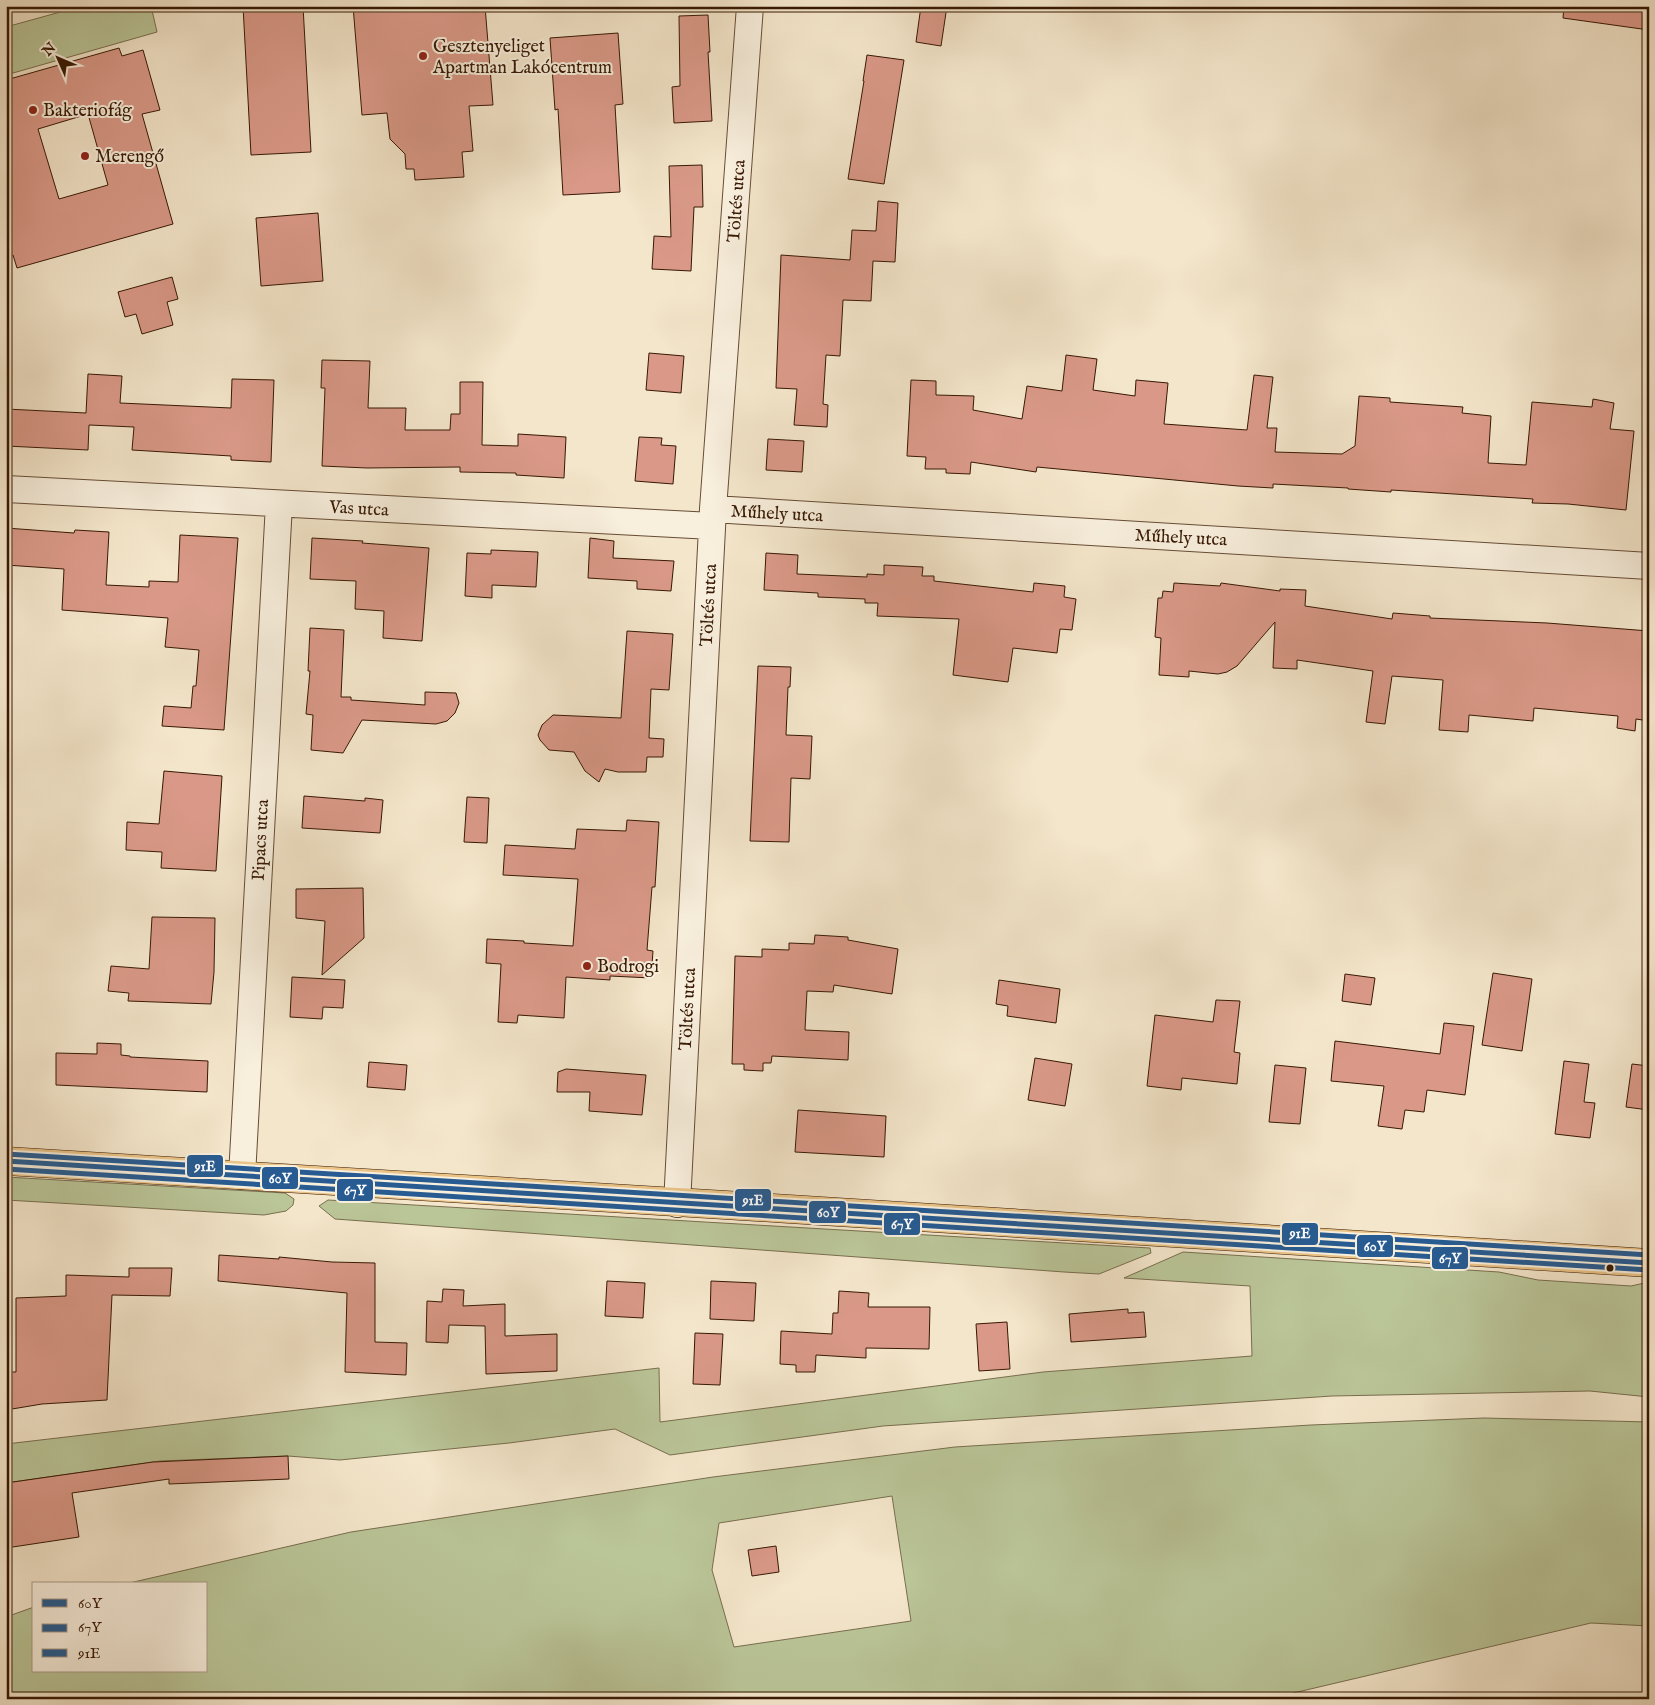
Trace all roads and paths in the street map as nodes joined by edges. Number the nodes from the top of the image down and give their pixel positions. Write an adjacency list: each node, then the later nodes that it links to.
1 (750, 6): 4 (street, Töltés utca)
2 (6, 489): 3 (street, Vas utca)
3 (279, 504): 4 (street, Vas utca); 7 (street, Pipacs utca)
4 (713, 517): 5 (street, Műhely utca); 8 (street, Töltés utca)
5 (1649, 566)
6 (6, 1161): 7 (main road)
7 (242, 1176): 8 (main road)
8 (677, 1204): 9 (main road)
9 (1649, 1263)

